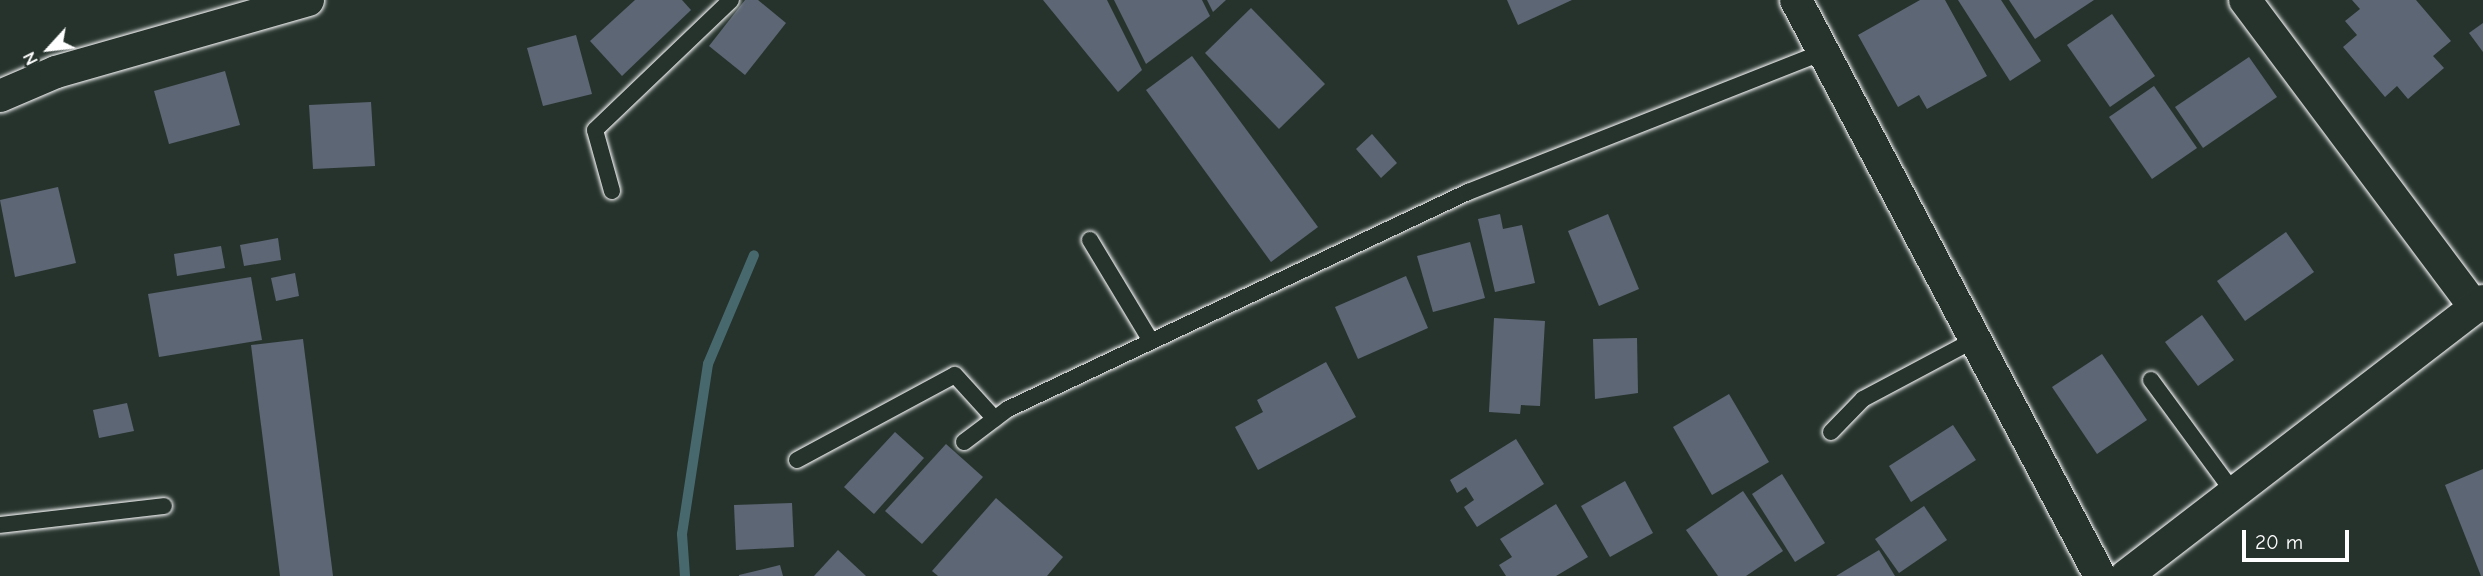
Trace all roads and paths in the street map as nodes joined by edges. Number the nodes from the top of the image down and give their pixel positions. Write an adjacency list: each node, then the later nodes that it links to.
1 (308, 0): 6 (street)
2 (731, 0): 7 (lane)
3 (1796, 0): 5 (street)
4 (2245, 0): 9 (street)
5 (1823, 52): 10 (lane); 11 (street)
6 (0, 96)
7 (612, 191)
8 (1090, 240): 10 (lane)
9 (2479, 304): 17 (street)
10 (1151, 341): 13 (lane)
11 (1972, 341): 14 (lane); 20 (street)
12 (2151, 380): 17 (lane)
13 (995, 419): 15 (lane); 16 (lane)
14 (1831, 432)
15 (964, 442)
16 (797, 460)
17 (2234, 493): 21 (street)
18 (164, 506): 19 (lane)
19 (0, 525)
20 (2100, 576)
21 (2126, 576)

